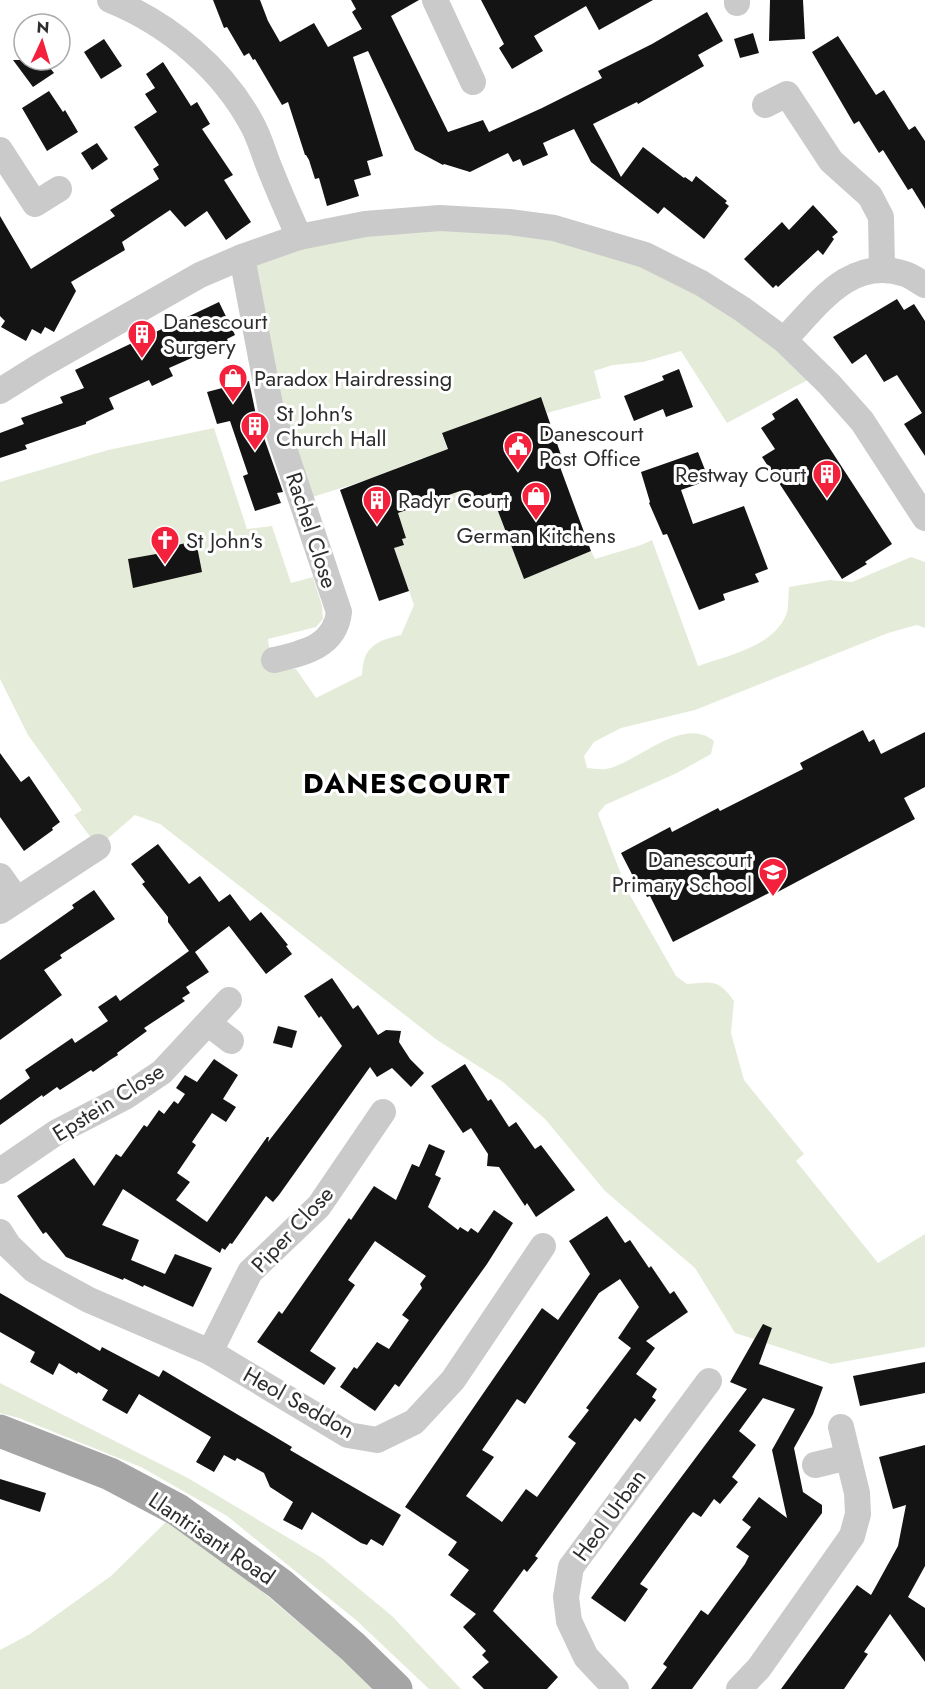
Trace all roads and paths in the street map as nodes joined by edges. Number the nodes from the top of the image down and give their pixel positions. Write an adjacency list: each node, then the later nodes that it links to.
1 (435, 0): 3 (street)
2 (120, 2): 7 (street)
3 (473, 82)
4 (765, 105): 9 (street)
5 (0, 150): 6 (street)
6 (59, 189)
7 (299, 237): 8 (street); 11 (street)
8 (242, 257): 12 (street); 14 (street, Rachel Close)
9 (882, 269): 10 (street); 11 (street)
10 (925, 285)
11 (784, 340): 13 (street)
12 (0, 391)
13 (925, 518)
14 (274, 660)
15 (98, 847): 17 (street)
16 (0, 876): 17 (street)
17 (8, 905)
18 (230, 1000): 19 (street, Epstein Close)
19 (209, 1024): 20 (street); 22 (street, Epstein Close)
20 (231, 1041)
21 (383, 1112): 25 (street, Piper Close)
22 (0, 1171)
23 (0, 1232): 25 (street, Heol Seddon)
24 (543, 1246): 25 (street, Heol Seddon)
25 (210, 1352)
26 (709, 1380): 32 (street, Heol Urban)
27 (841, 1427): 29 (street)
28 (0, 1431): 31 (main road, Llantrisant Road)
29 (848, 1457): 30 (street); 33 (street)
30 (815, 1465)
31 (396, 1689)
32 (616, 1689)
33 (740, 1689)

